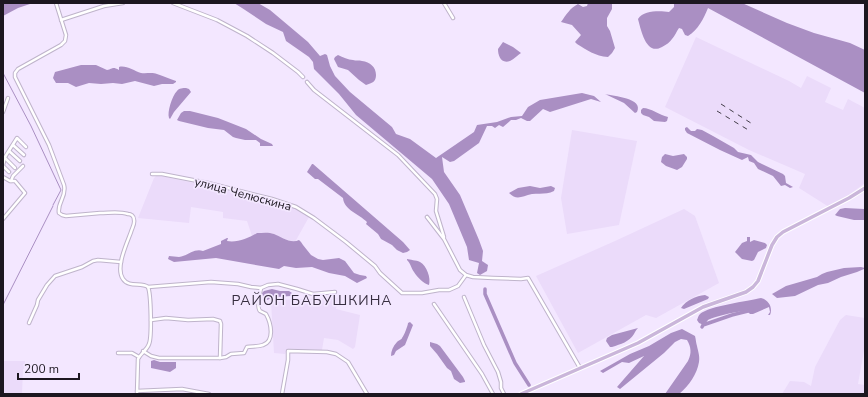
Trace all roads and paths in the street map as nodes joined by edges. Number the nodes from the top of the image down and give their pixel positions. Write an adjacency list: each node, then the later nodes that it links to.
1 (56, 3): 6 (street)
2 (122, 3): 6 (street)
3 (173, 3): 7 (street)
4 (444, 3): 5 (street)
5 (453, 18)
6 (61, 20): 28 (street)
7 (303, 77)
8 (307, 82): 27 (street)
9 (8, 98): 10 (street)
10 (3, 112)
11 (13, 144): 12 (street); 13 (street); 14 (street)
12 (26, 147)
13 (9, 151): 15 (street); 16 (street)
14 (24, 155)
15 (5, 158): 17 (street); 19 (street)
16 (20, 161)
17 (3, 166): 20 (street)
18 (23, 166): 23 (street)
19 (15, 168)
20 (9, 172)
21 (152, 174): 29 (street, улица Челюскина)
22 (3, 178): 23 (street)
23 (10, 181): 26 (street)
24 (865, 188): 41 (main road)
25 (427, 217): 27 (street)
26 (3, 219)
27 (444, 239): 29 (street)
28 (121, 262): 30 (street); 36 (street)
29 (466, 276): 41 (street)
30 (148, 288): 31 (street); 35 (street)
31 (261, 288): 32 (street); 40 (street)
32 (336, 292)
33 (464, 297): 47 (street)
34 (434, 304): 46 (street)
35 (151, 320): 37 (street); 40 (street)
36 (29, 323)
37 (144, 351): 39 (street); 40 (street)
38 (118, 353): 39 (street)
39 (139, 357): 42 (street)
40 (220, 358)
41 (580, 368): 48 (main road)
42 (137, 392): 43 (street)
43 (209, 394)
44 (282, 394): 45 (street)
45 (367, 394)
46 (493, 394)
47 (504, 394)
48 (521, 394)

